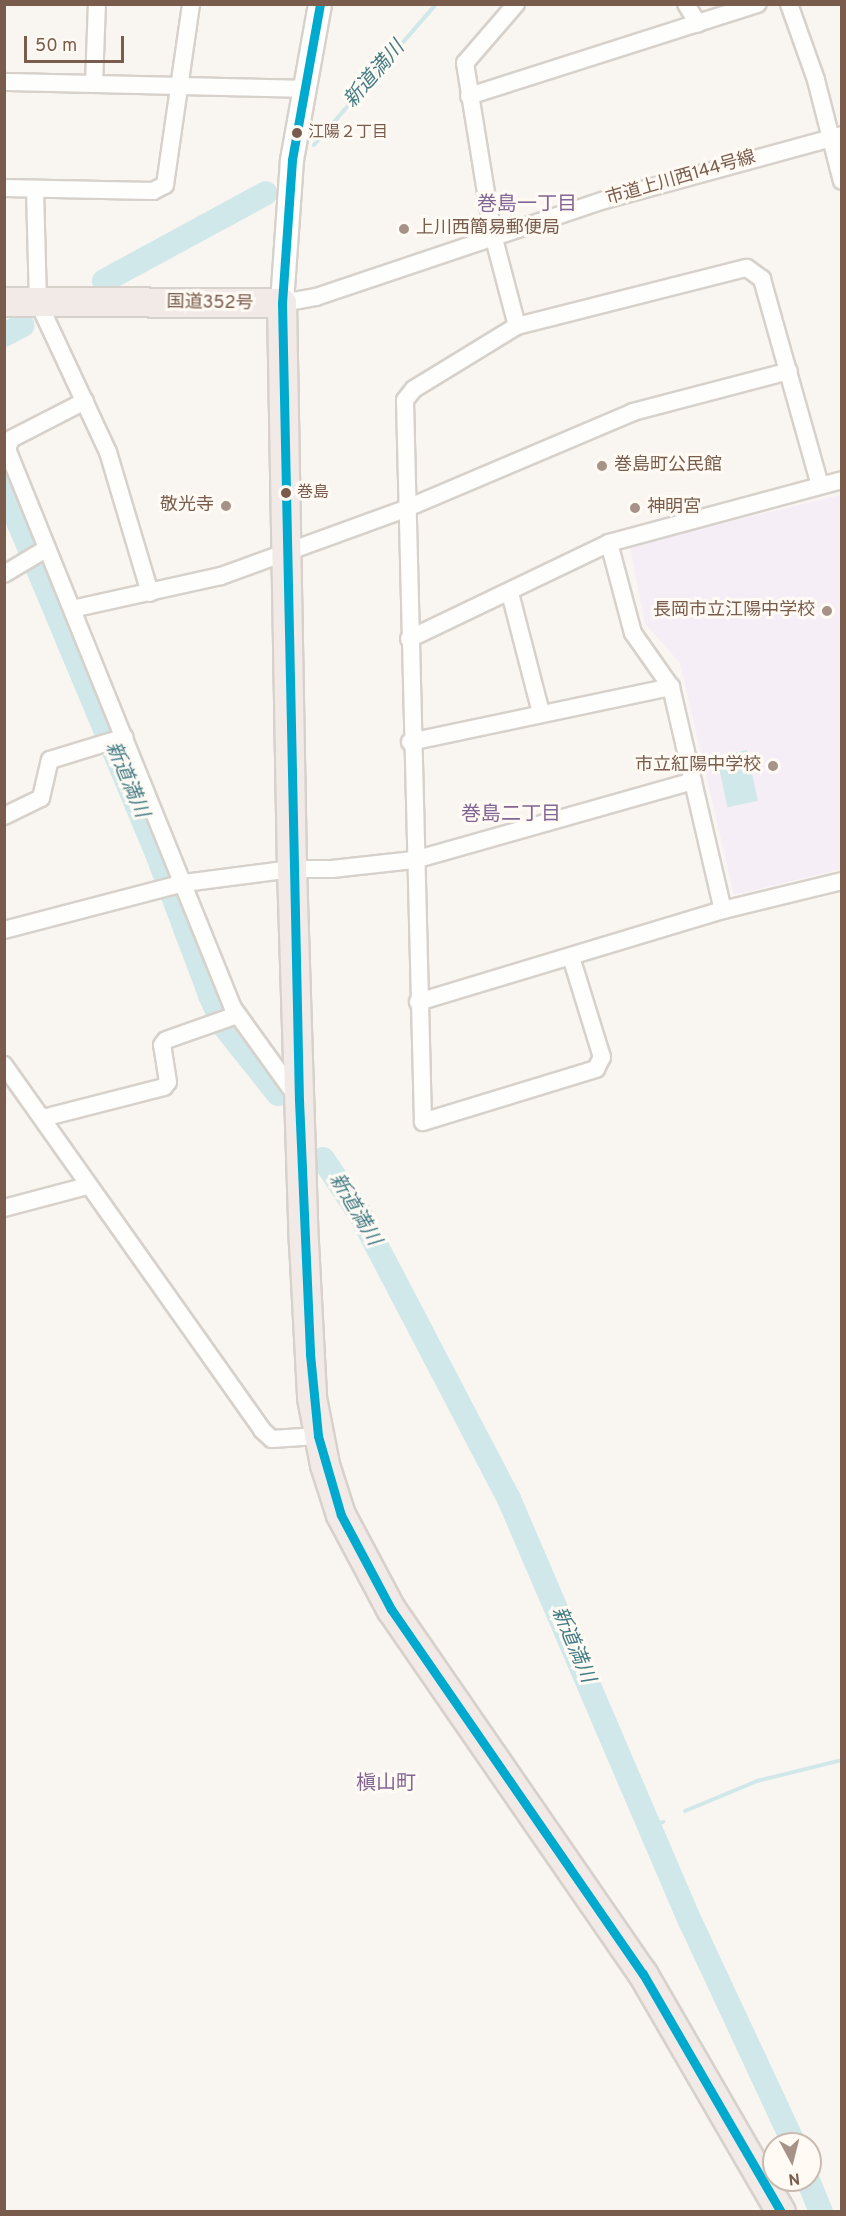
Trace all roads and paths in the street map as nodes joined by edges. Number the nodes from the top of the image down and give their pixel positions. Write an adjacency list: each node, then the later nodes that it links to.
1 (97, 4): 10 (street)
2 (191, 4): 11 (street)
3 (320, 4): 12 (street)
4 (516, 4): 13 (street)
5 (686, 4): 8 (street)
6 (758, 4): 8 (street)
7 (789, 4): 14 (street)
8 (698, 24): 13 (street)
9 (4, 82): 10 (street)
10 (94, 84): 11 (street)
11 (177, 84): 12 (street); 17 (street)
12 (302, 89): 21 (street)
13 (469, 96): 18 (street)
14 (836, 136): 15 (street); 18 (street, 市道上川西144号線)
15 (842, 181)
16 (4, 188): 17 (street)
17 (35, 189): 20 (street)
18 (493, 235): 21 (street, 市道上川西144号線); 22 (street)
19 (4, 302): 20 (highway, 国道352号)
20 (38, 302): 21 (highway, 国道352号); 24 (street)
21 (282, 303): 30 (highway)
22 (517, 326): 23 (street); 27 (street)
23 (789, 371): 26 (street); 27 (street)
24 (85, 401): 29 (street); 32 (street)
25 (842, 480): 26 (street)
26 (820, 485): 28 (street)
27 (405, 509): 30 (street); 35 (street)
28 (609, 543): 33 (street); 36 (street)
29 (44, 549): 31 (street); 34 (street)
30 (286, 553): 32 (street); 43 (highway)
31 (4, 574)
32 (150, 592): 34 (street)
33 (510, 593): 35 (street); 37 (street)
34 (72, 609): 38 (street)
35 (409, 639): 39 (street)
36 (671, 687): 37 (street); 40 (street)
37 (541, 713): 39 (street)
38 (121, 738): 41 (street); 45 (street)
39 (410, 742): 42 (street)
40 (693, 781): 42 (street); 46 (street)
41 (4, 816)
42 (414, 860): 43 (street); 49 (street)
43 (292, 869): 45 (street); 52 (highway)
44 (842, 880): 46 (street)
45 (180, 884): 47 (street); 50 (street)
46 (723, 910): 48 (street)
47 (4, 930)
48 (571, 957): 49 (street); 49 (street)
49 (418, 1002)
50 (237, 1015): 52 (street); 53 (street)
51 (4, 1065): 53 (street)
52 (299, 1100): 56 (highway)
53 (43, 1118): 54 (street)
54 (87, 1186): 55 (street); 56 (street)
55 (4, 1208)
56 (318, 1436): 57 (highway)
57 (781, 2211)

